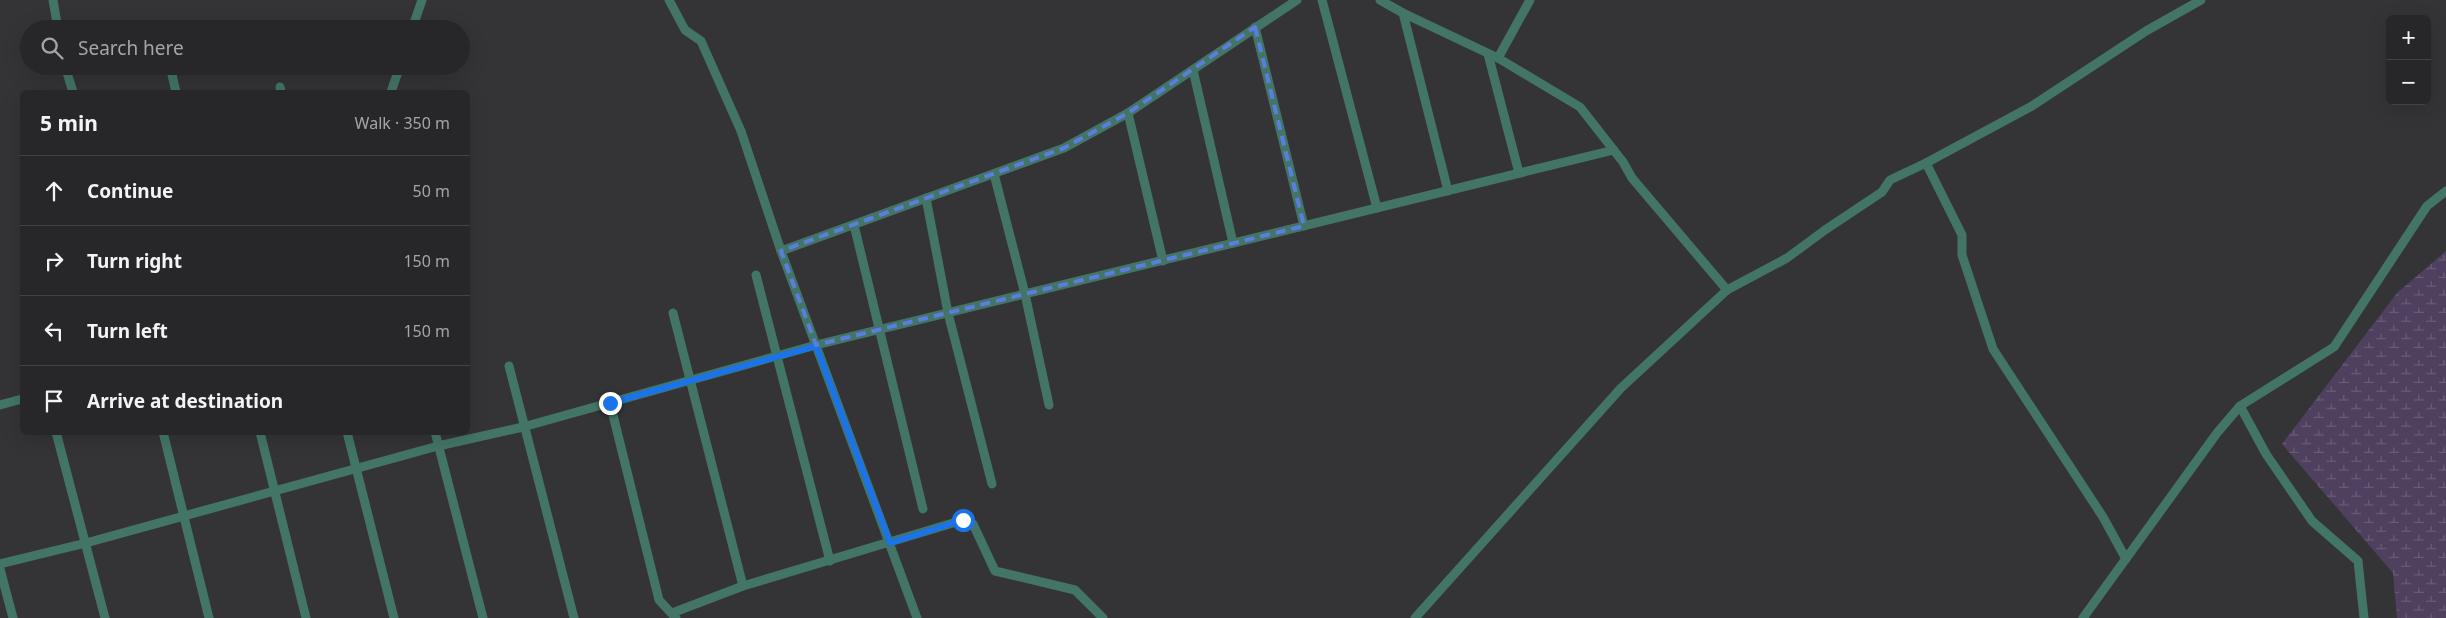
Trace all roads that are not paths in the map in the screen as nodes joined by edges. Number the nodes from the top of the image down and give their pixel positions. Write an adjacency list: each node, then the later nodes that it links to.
1 (53, 0): 10 (street)
2 (422, 0): 11 (street)
3 (669, 0): 34 (street)
4 (1297, 0): 12 (street)
5 (1322, 0): 30 (street)
6 (1380, 0): 9 (street)
7 (1530, 0): 14 (street)
8 (2201, 0): 24 (street)
9 (1403, 13): 13 (street); 27 (street)
10 (56, 20)
11 (415, 20)
12 (1255, 28): 15 (street); 32 (street)
13 (1488, 54): 14 (street); 25 (street)
14 (1498, 58): 23 (street)
15 (1193, 70): 22 (street); 33 (street)
16 (68, 75): 19 (street)
17 (172, 75): 20 (street)
18 (397, 75): 21 (street)
19 (72, 90)
20 (176, 90)
21 (392, 90)
22 (1128, 113): 26 (street); 35 (street)
23 (1614, 150): 25 (street); 37 (street)
24 (1926, 163): 37 (street); 65 (street)
25 (1519, 173): 27 (street)
26 (994, 174): 29 (street); 38 (street)
27 (1448, 191): 30 (street)
28 (2446, 191): 50 (street)
29 (926, 198): 31 (street); 40 (street)
30 (1377, 208): 32 (street)
31 (854, 225): 34 (street); 41 (street)
32 (1304, 226): 33 (street)
33 (1233, 243): 35 (street)
34 (781, 251): 42 (street)
35 (1162, 261): 38 (street)
36 (756, 275): 43 (street)
37 (1727, 290): 80 (street)
38 (1025, 294): 40 (street); 49 (street)
39 (673, 313): 45 (street)
40 (948, 313): 41 (street); 59 (street)
41 (881, 330): 42 (street); 61 (street)
42 (816, 346): 43 (street); 64 (street)
43 (776, 357): 45 (street); 66 (street)
44 (509, 366): 51 (street)
45 (692, 381): 47 (street); 69 (street)
46 (20, 400): 48 (street)
47 (610, 403): 51 (street); 70 (street)
48 (0, 405)
49 (1049, 405)
50 (2240, 406): 65 (street); 82 (street)
51 (523, 427): 57 (street); 77 (street)
52 (57, 435): 63 (street)
53 (164, 435): 62 (street)
54 (261, 435): 60 (street)
55 (348, 435): 58 (street)
56 (436, 435): 57 (street)
57 (438, 446): 58 (street); 76 (street)
58 (356, 467): 60 (street); 75 (street)
59 (992, 484)
60 (274, 491): 62 (street); 74 (street)
61 (923, 509)
62 (184, 516): 63 (street); 73 (street)
63 (86, 543): 67 (street); 72 (street)
64 (890, 543): 66 (street); 78 (street); 79 (street)
65 (2126, 559): 81 (street)
66 (830, 561): 69 (street)
67 (0, 564)
68 (0, 569): 71 (street)
69 (743, 586): 70 (street)
70 (674, 615)
71 (13, 618)
72 (105, 618)
73 (209, 618)
74 (306, 618)
75 (394, 618)
76 (484, 618)
77 (574, 618)
78 (917, 618)
79 (1103, 618)
80 (1415, 618)
81 (2084, 618)
82 (2364, 618)

